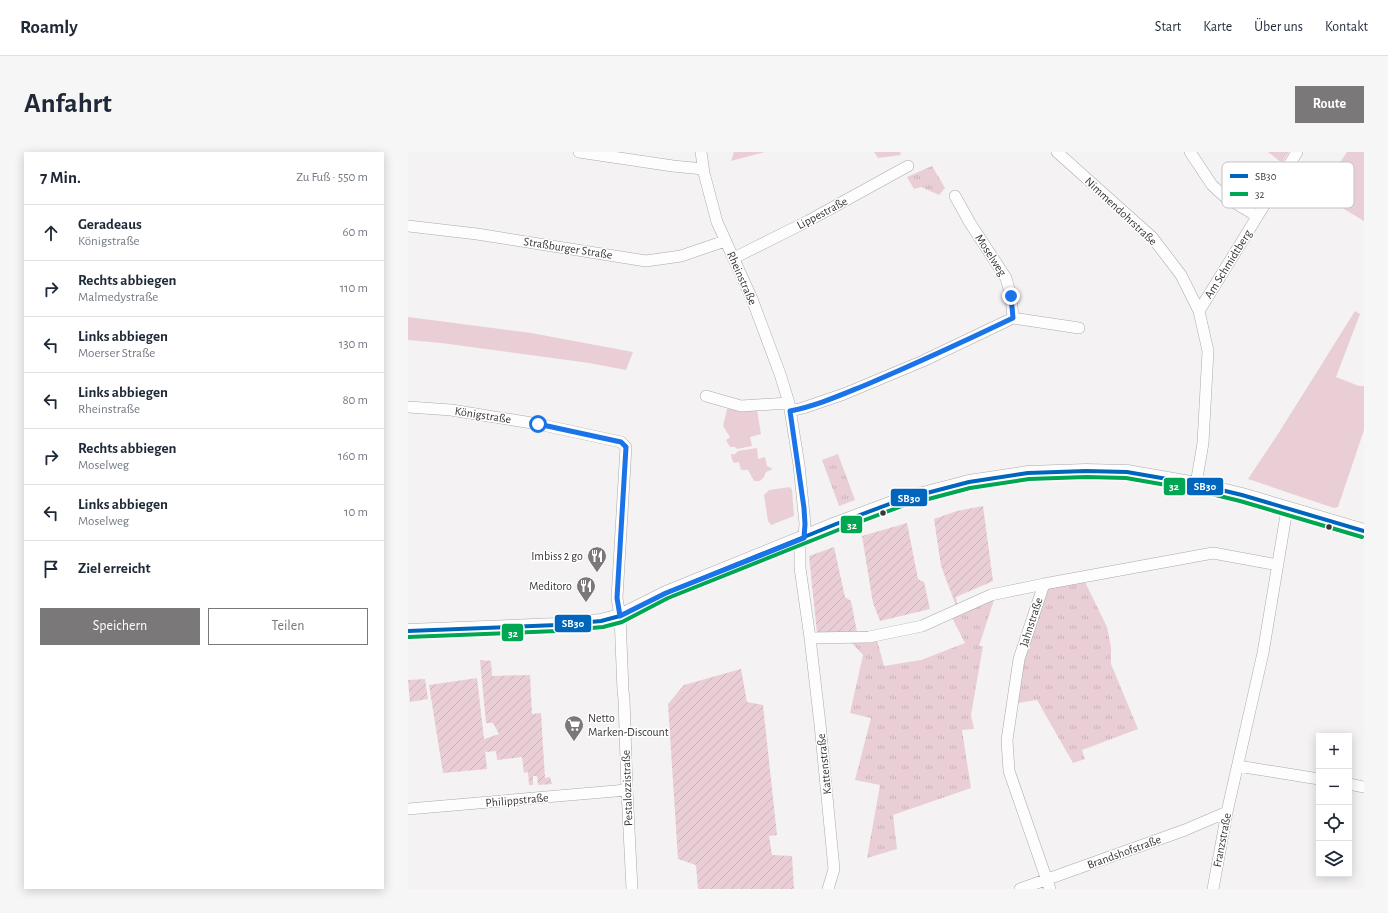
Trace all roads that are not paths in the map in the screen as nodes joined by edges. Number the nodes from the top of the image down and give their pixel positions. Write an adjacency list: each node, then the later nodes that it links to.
1 (579, 152): 8 (street)
2 (700, 152): 8 (street, Rheinstraße)
3 (1057, 152): 17 (street, Nimmendohrstraße)
4 (1190, 152): 9 (street, Am Schmidtberg)
5 (1297, 152): 6 (street, Am Schmidtberg)
6 (1291, 162)
7 (908, 166): 16 (street, Lippestraße)
8 (703, 169): 15 (street, Rheinstraße)
9 (1222, 193)
10 (955, 196): 18 (street, Moselweg)
11 (1244, 208): 13 (street, Am Schmidtberg)
12 (1262, 208): 13 (street, Am Schmidtberg)
13 (1257, 216): 17 (street, Am Schmidtberg)
14 (408, 226): 15 (street, Straßburger Straße)
15 (725, 241): 16 (street, Rheinstraße)
16 (734, 258): 22 (street, Rheinstraße)
17 (1198, 311): 24 (street, Nimmendohrstraße)
18 (1013, 318): 19 (street); 22 (street)
19 (1079, 328)
20 (706, 396): 22 (street)
21 (408, 407): 23 (street, Königstraße)
22 (789, 407): 27 (street, Rheinstraße)
23 (626, 447): 30 (street, Pestalozzistraße)
24 (1196, 484): 25 (street); 27 (street)
25 (1287, 509): 26 (street); 28 (street, Franzstraße)
26 (1364, 531)
27 (804, 538): 30 (street); 32 (street, Kattenstraße)
28 (1278, 565): 29 (street, Jahnstraße); 33 (street, Franzstraße)
29 (1044, 584): 32 (street); 40 (street, Jahnstraße)
30 (620, 616): 31 (street); 37 (street, Pestalozzistraße)
31 (408, 631)
32 (810, 638): 42 (street, Kattenstraße)
33 (1238, 766): 34 (street); 39 (street, Franzstraße)
34 (1316, 779)
35 (1352, 785): 36 (street)
36 (1364, 787)
37 (627, 790): 38 (street, Philippstraße); 41 (street, Pestalozzistraße)
38 (408, 809)
39 (1227, 812): 40 (street, Brandshofstraße); 44 (street, Franzstraße)
40 (1049, 884): 43 (street, Brandshofstraße)
41 (632, 889)
42 (828, 889)
43 (1020, 889)
44 (1213, 889)

